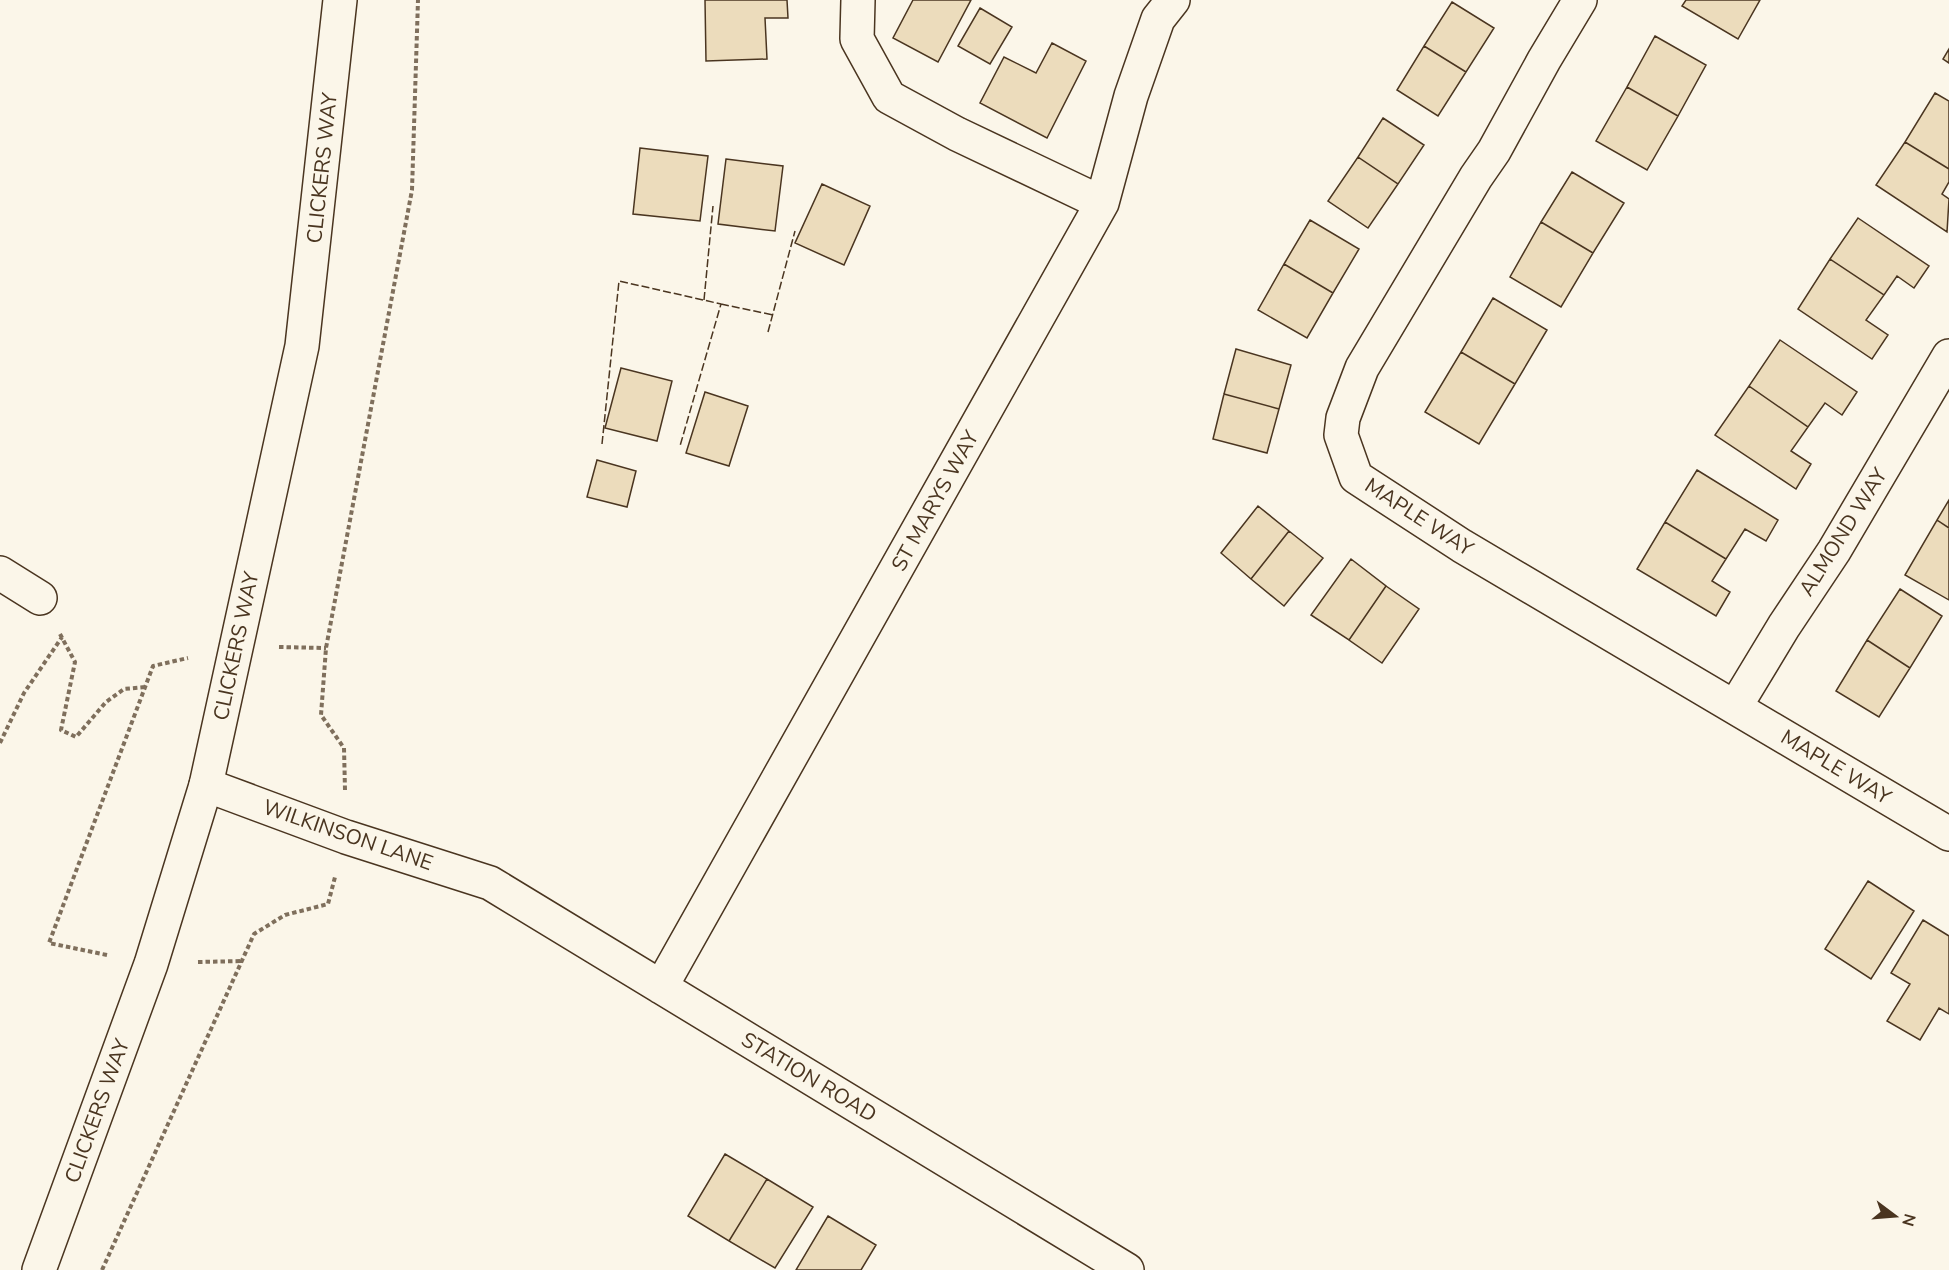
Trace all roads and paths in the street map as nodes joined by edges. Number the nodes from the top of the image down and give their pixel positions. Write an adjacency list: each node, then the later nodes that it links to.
1 (340, 0): 15 (street, CLICKERS WAY)
2 (418, 0): 17 (path)
3 (858, 0): 6 (street)
4 (1173, 0): 6 (street, ST MARYS WAY)
5 (1580, 0): 13 (street, MAPLE WAY)
6 (1102, 203): 21 (street, ST MARYS WAY)
7 (1949, 356): 13 (street, ALMOND WAY)
8 (0, 573): 9 (street)
9 (40, 598): 10 (path)
10 (62, 637): 12 (path); 14 (path)
11 (153, 666): 12 (path)
12 (145, 687): 20 (path)
13 (1736, 707): 16 (street, MAPLE WAY)
14 (0, 743)
15 (206, 784): 17 (street, WILKINSON LANE); 20 (street, CLICKERS WAY)
16 (1949, 834)
17 (346, 837): 18 (street, WILKINSON LANE); 19 (path)
18 (490, 884): 21 (street, STATION ROAD)
19 (242, 960): 20 (path); 23 (path)
20 (151, 964): 22 (street, CLICKERS WAY)
21 (661, 987): 24 (street, STATION ROAD)
22 (39, 1270)
23 (102, 1270)
24 (1127, 1270)

